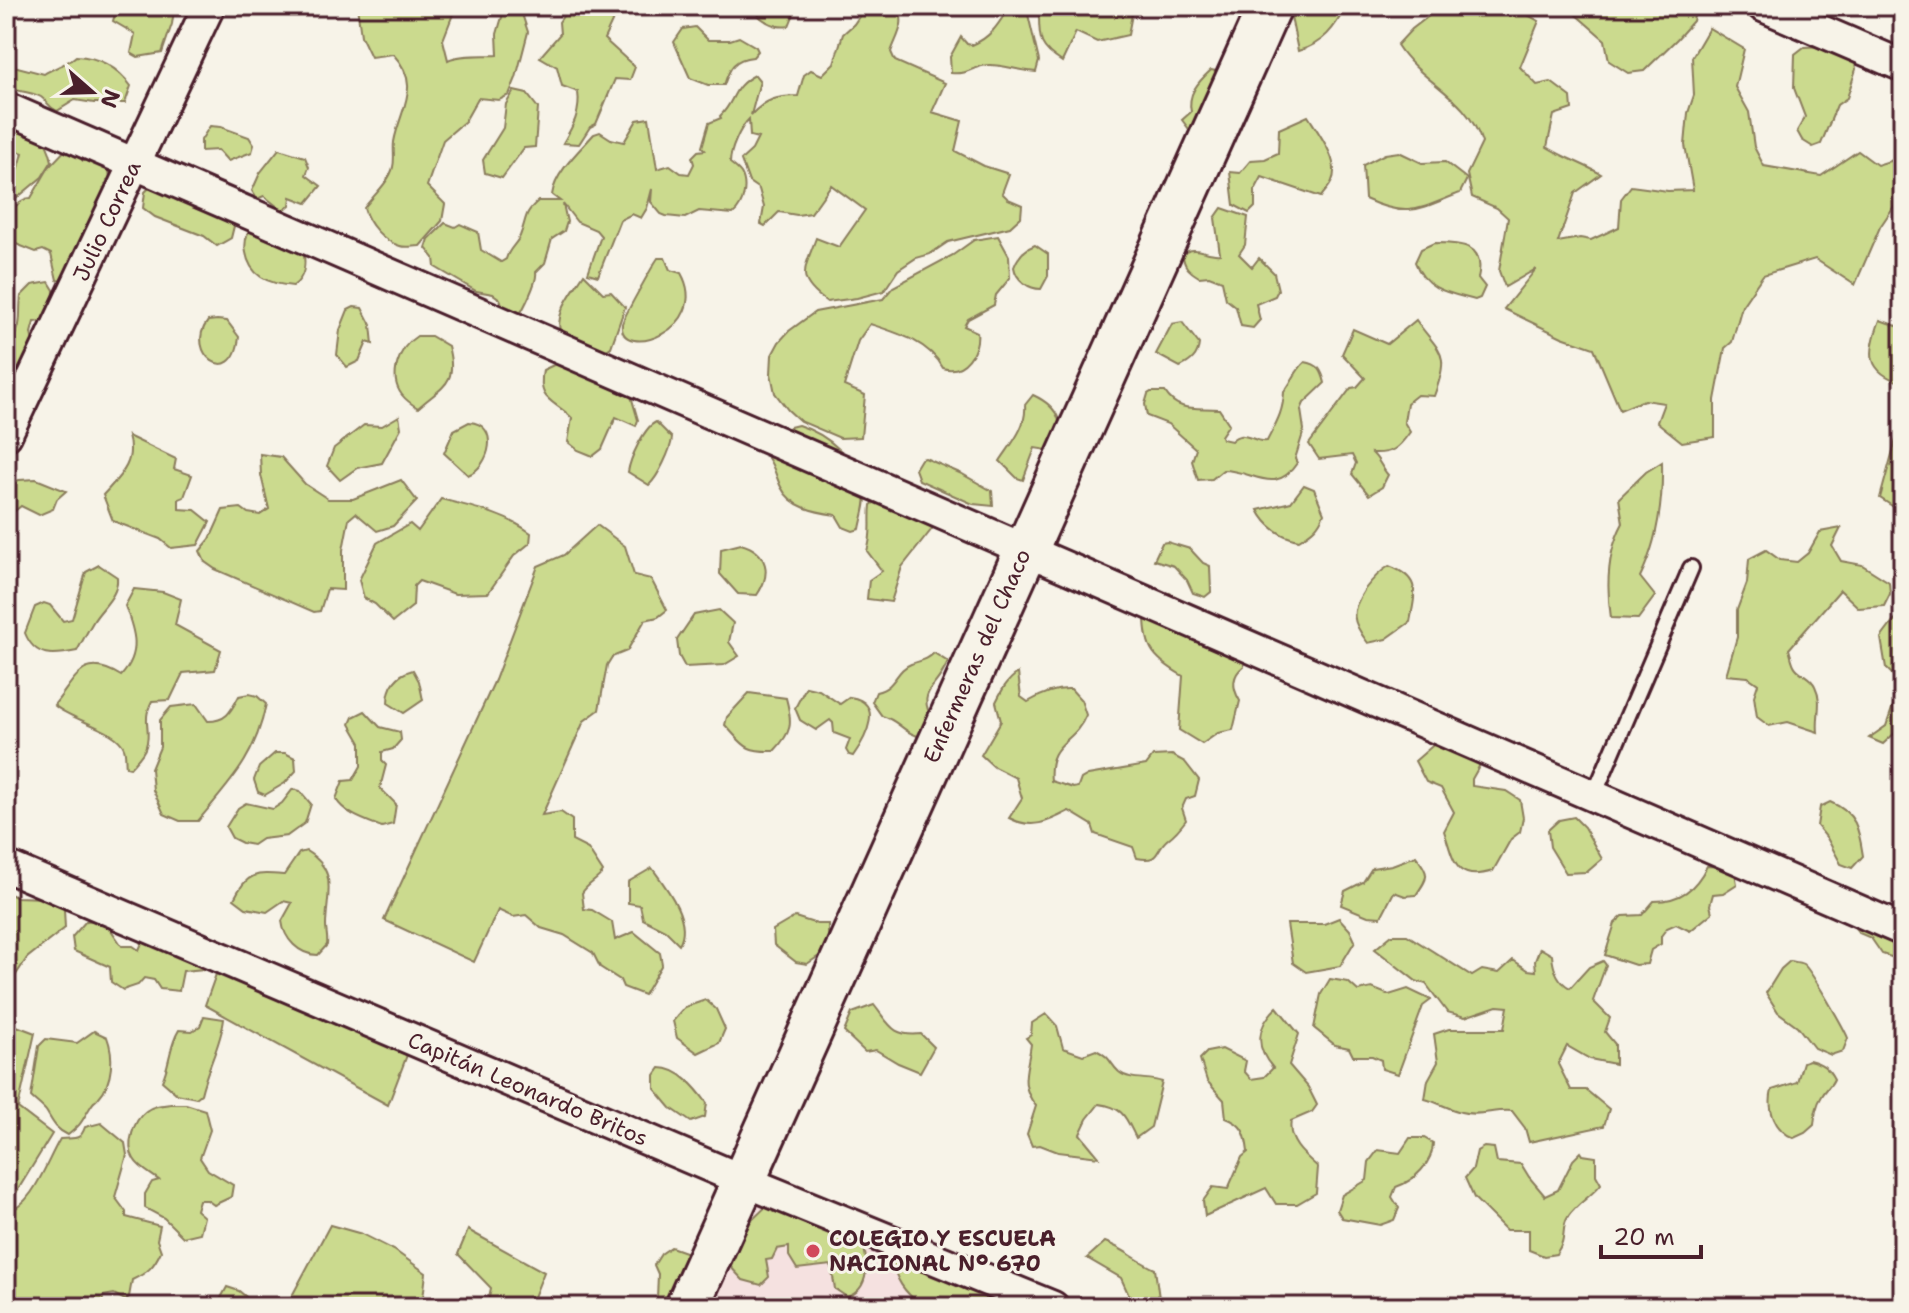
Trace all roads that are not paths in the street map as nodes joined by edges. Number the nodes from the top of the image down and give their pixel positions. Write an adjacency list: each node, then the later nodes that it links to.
1 (209, 6): 6 (street, Julio Correa)
2 (1270, 6): 8 (main road, Enfermeras del Chaco)
3 (1763, 6): 4 (street)
4 (1903, 66)
5 (6, 108): 6 (street)
6 (135, 162): 7 (street, Julio Correa); 8 (street)
7 (6, 435)
8 (1026, 548): 10 (street); 13 (main road, Enfermeras del Chaco)
9 (1691, 568): 10 (lane)
10 (1594, 795): 12 (street)
11 (6, 866): 13 (street, Capitán Leonardo Britos)
12 (1903, 930)
13 (742, 1180): 14 (main road, Enfermeras del Chaco); 15 (street, Capitán Leonardo Britos)
14 (687, 1307)
15 (1053, 1307)

